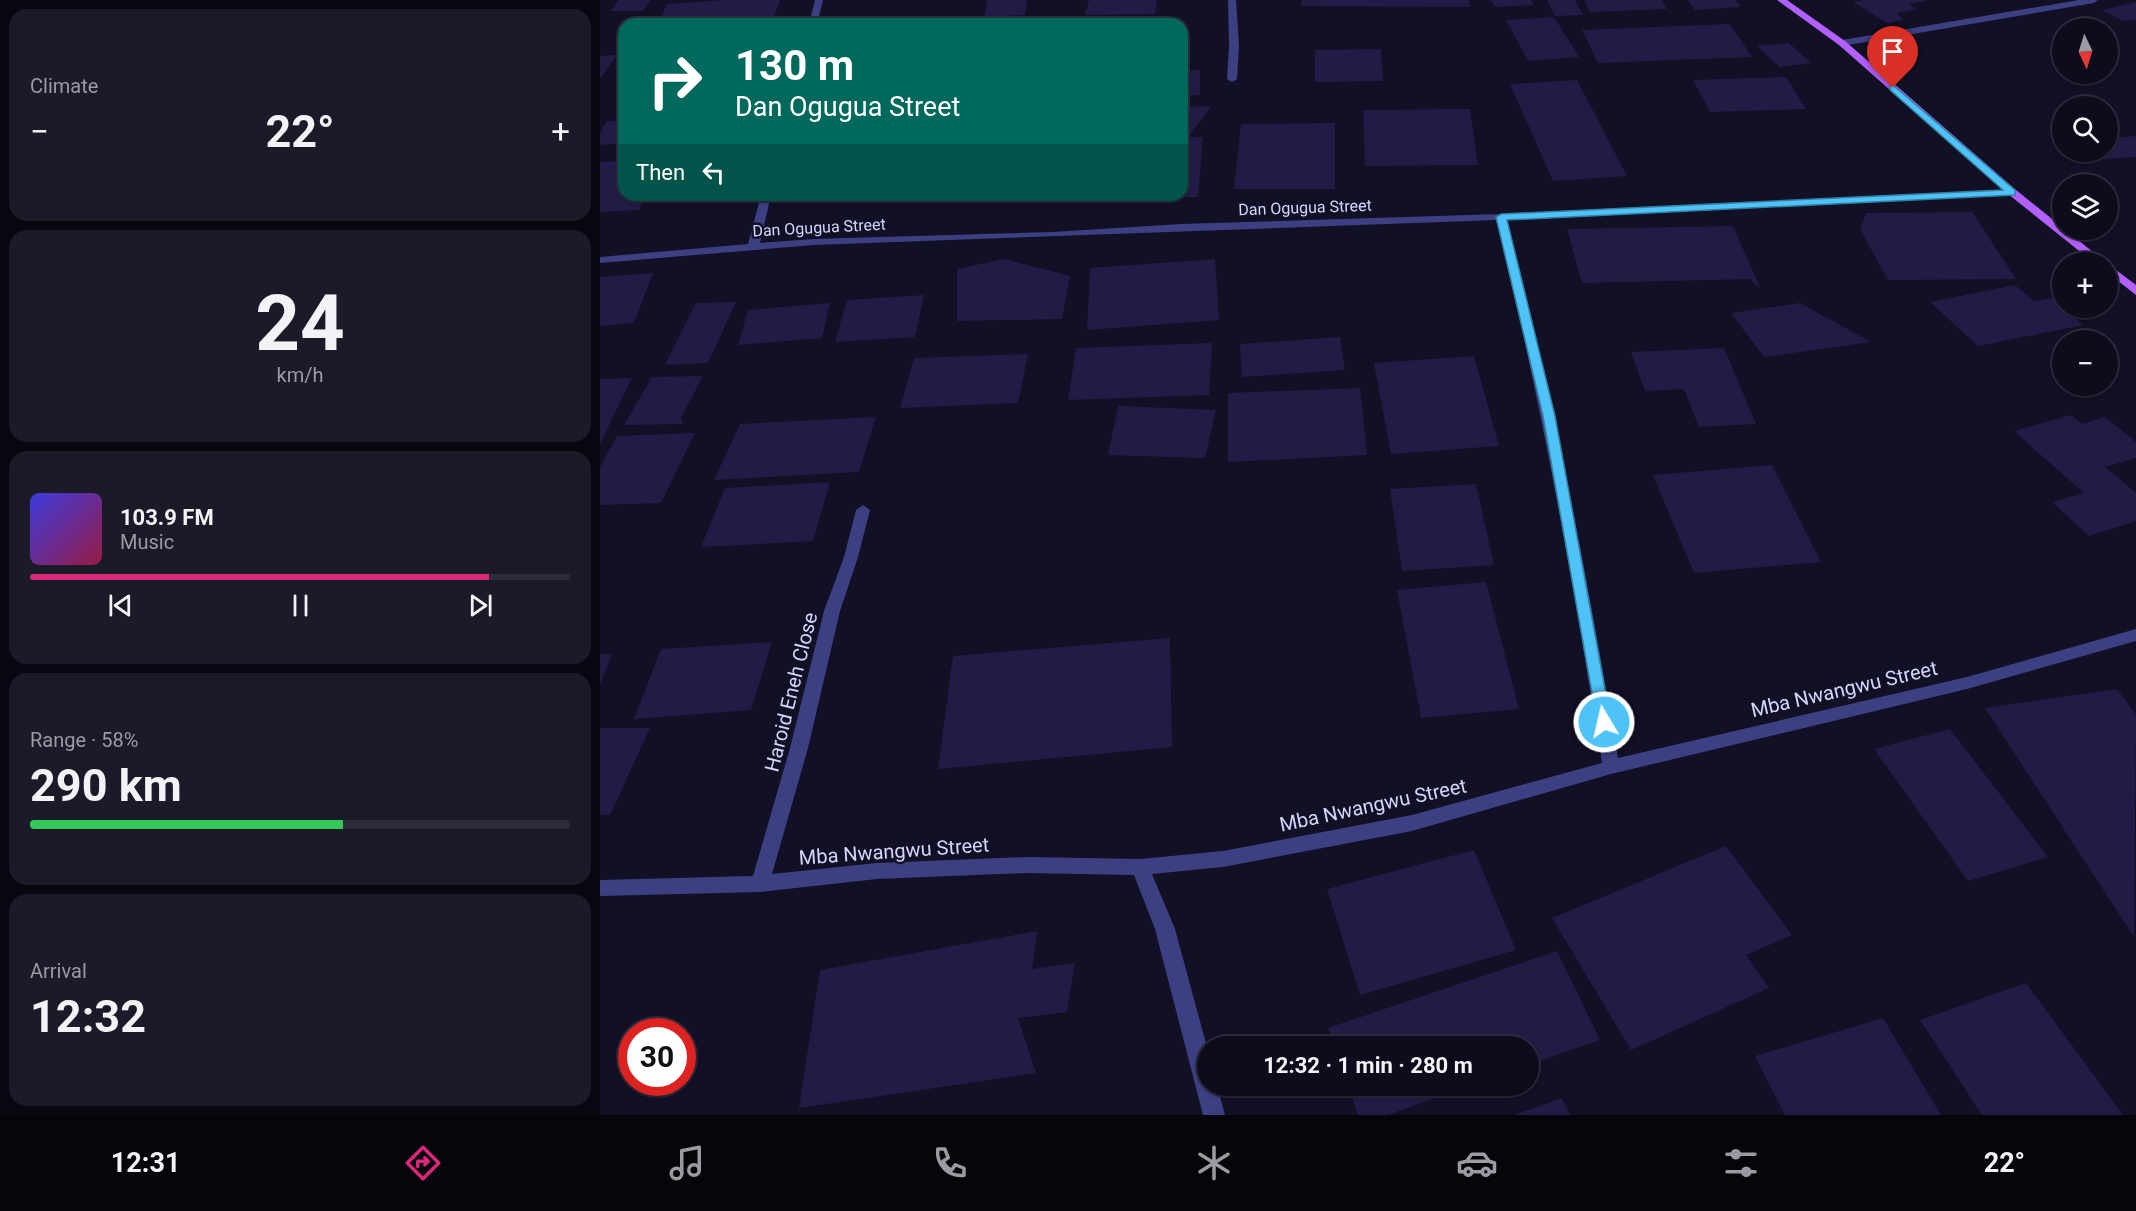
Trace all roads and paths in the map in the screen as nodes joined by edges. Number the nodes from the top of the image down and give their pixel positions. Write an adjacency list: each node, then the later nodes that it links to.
1 (819, 0): 5 (street)
2 (1232, 0): 7 (street)
3 (1781, 0): 6 (main road)
4 (2094, 0): 6 (street)
5 (814, 18)
6 (1842, 43): 8 (main road)
7 (1232, 79)
8 (2012, 192): 10 (street, Dan Ogugua Street); 12 (main road)
9 (764, 201): 11 (street)
10 (1501, 217): 11 (street, Dan Ogugua Street); 18 (street)
11 (753, 247): 13 (street, Dan Ogugua Street)
12 (2087, 252)
13 (600, 260)
14 (2118, 276): 15 (main road)
15 (2136, 291)
16 (863, 510): 20 (street, Haroid Eneh Close)
17 (2136, 635): 18 (street, Mba Nwangwu Street)
18 (1611, 767): 19 (street, Mba Nwangwu Street)
19 (1140, 867): 20 (street, Mba Nwangwu Street); 22 (street)
20 (760, 884): 21 (street, Mba Nwangwu Street)
21 (600, 888)
22 (1214, 1115)

